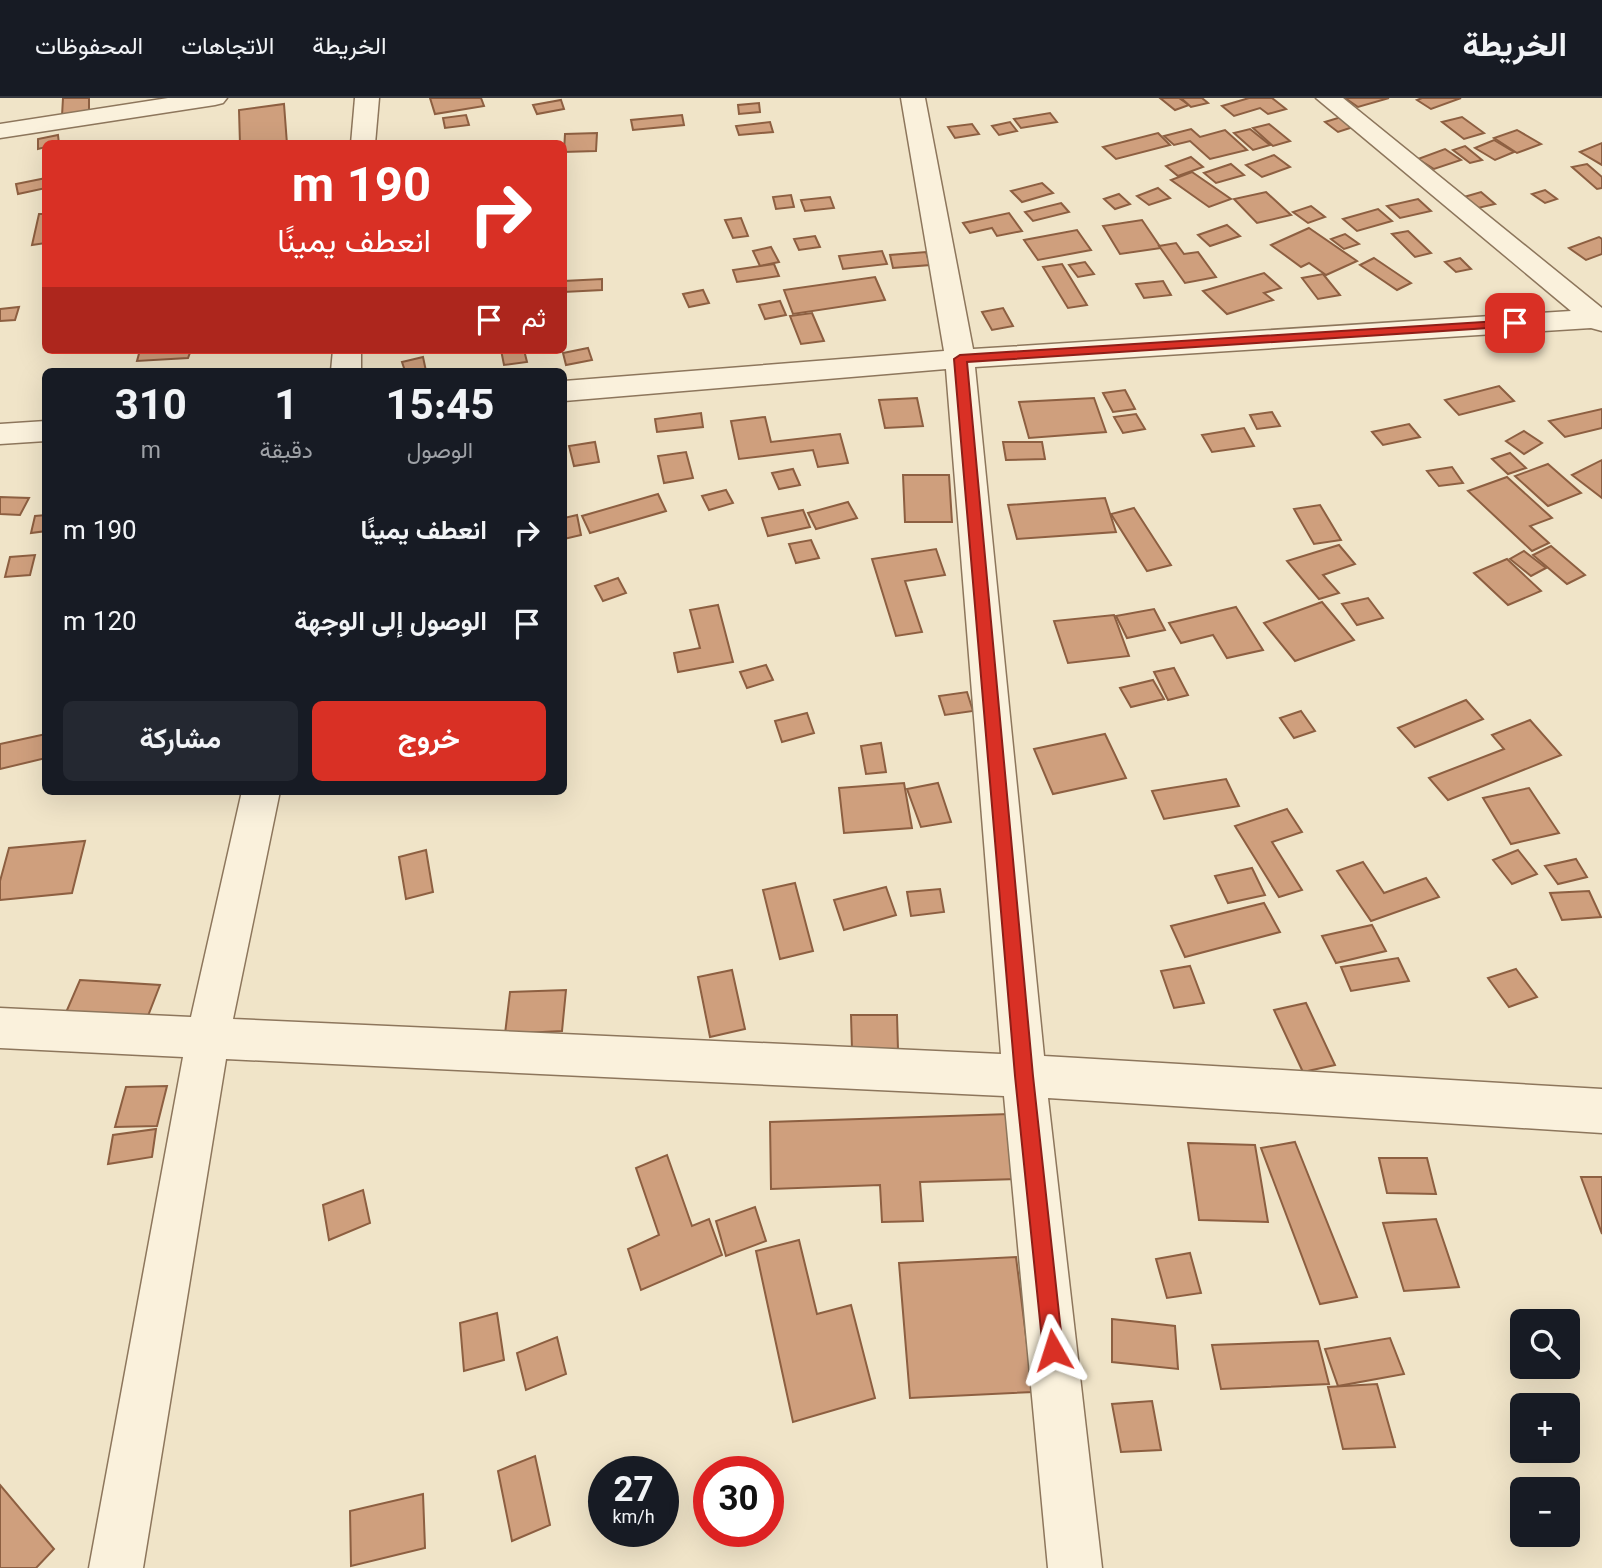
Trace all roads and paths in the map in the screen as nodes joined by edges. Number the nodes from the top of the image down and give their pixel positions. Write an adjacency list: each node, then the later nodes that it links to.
1 (38, 98): 6 (street)
2 (215, 98): 6 (street)
3 (367, 98): 7 (street)
4 (913, 98): 9 (street)
5 (1328, 98): 8 (street)
6 (9, 137)
7 (363, 140)
8 (1601, 319): 9 (street)
9 (960, 359): 10 (street); 16 (street)
10 (567, 391)
11 (42, 430): 12 (street)
12 (0, 434)
13 (260, 795): 15 (street)
14 (0, 1028): 15 (street)
15 (208, 1037): 16 (street); 18 (street)
16 (1024, 1076): 17 (street); 19 (street)
17 (1602, 1111)
18 (116, 1568)
19 (1075, 1568)

